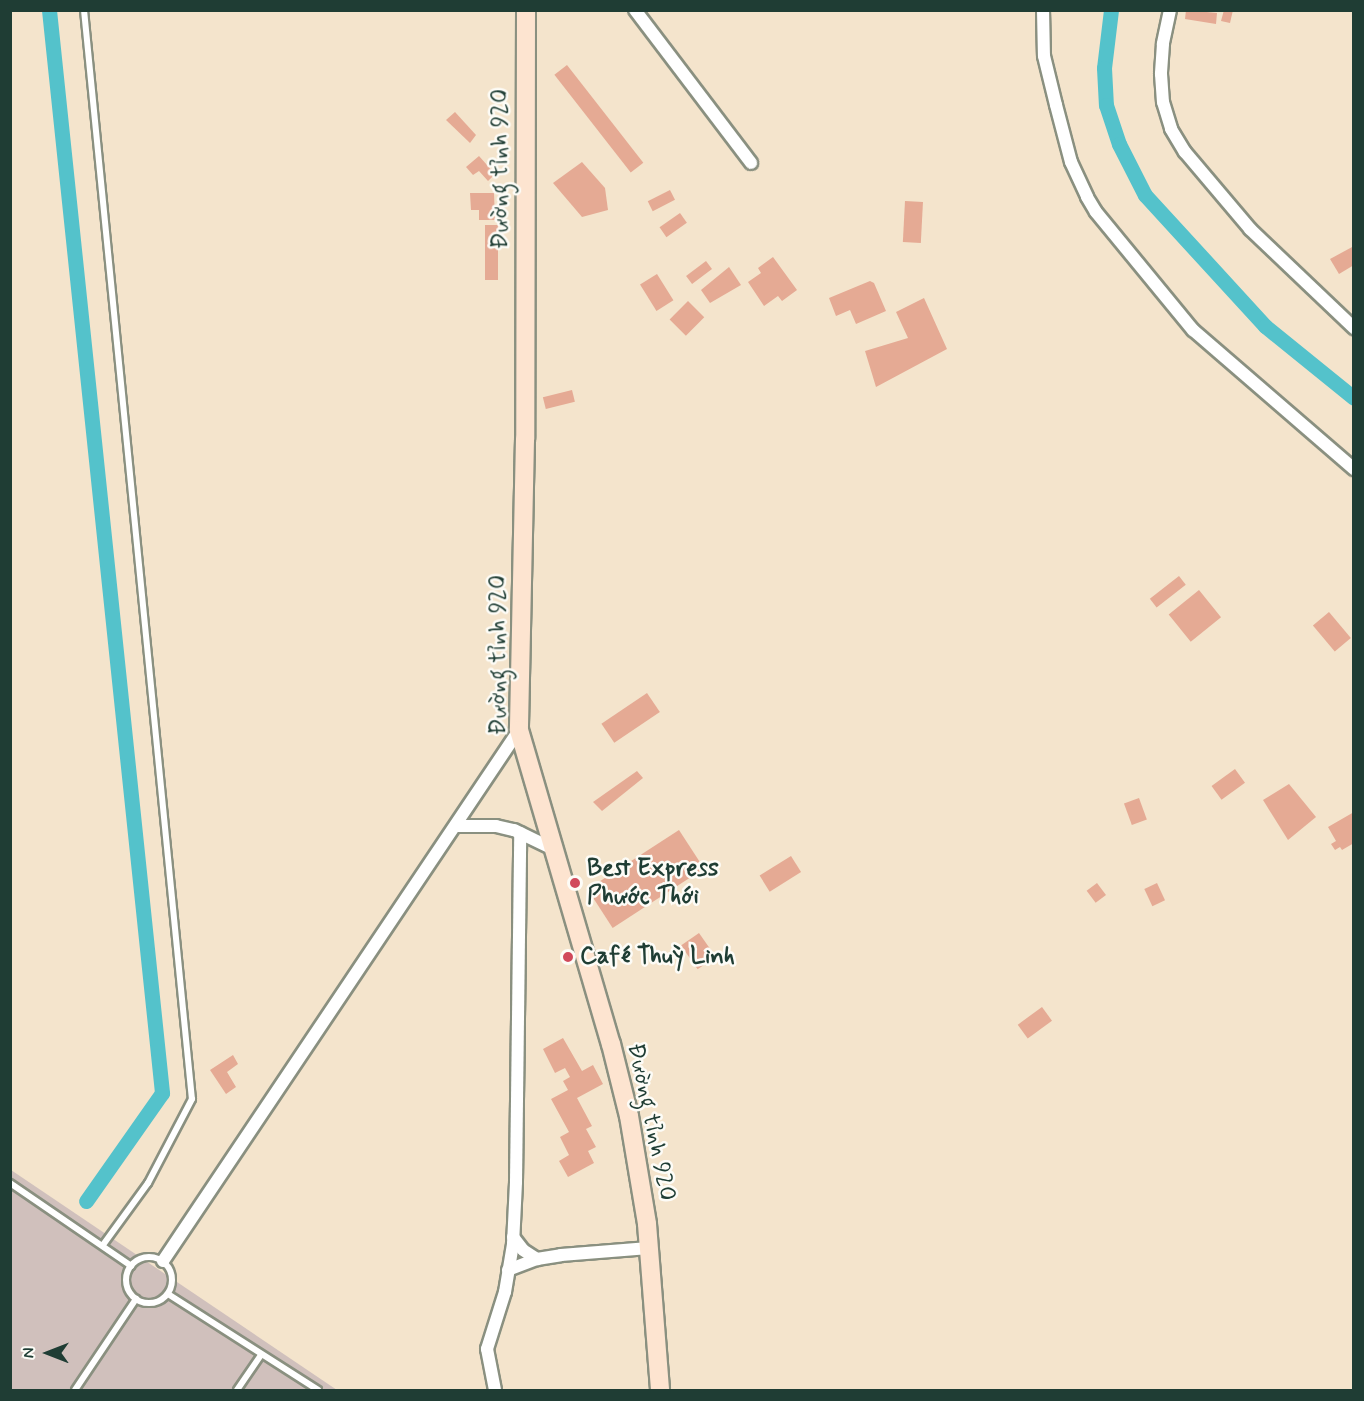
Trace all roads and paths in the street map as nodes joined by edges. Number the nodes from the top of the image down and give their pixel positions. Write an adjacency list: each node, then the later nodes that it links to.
1 (84, 10): 15 (lane)
2 (526, 10): 9 (main road, Đường tỉnh 920)
3 (635, 10): 6 (street)
4 (1043, 10): 8 (street)
5 (1170, 10): 7 (street)
6 (751, 163)
7 (1353, 328)
8 (1353, 469)
9 (519, 730): 10 (street); 12 (main road, Đường tỉnh 920)
10 (456, 826): 11 (street); 18 (street)
11 (520, 833): 12 (street); 14 (street)
12 (552, 848): 16 (main road, Đường tỉnh 920)
13 (10, 1183): 15 (lane)
14 (513, 1237): 17 (street); 20 (street)
15 (103, 1245): 19 (lane)
16 (649, 1248): 17 (street); 28 (main road, Đường tỉnh 920)
17 (537, 1259): 20 (street)
18 (163, 1261): 19 (lane); 21 (lane)
19 (130, 1266): 22 (lane)
20 (508, 1270): 27 (street)
21 (168, 1294): 22 (lane); 23 (lane)
22 (136, 1299): 24 (lane)
23 (261, 1355): 25 (lane); 26 (lane)
24 (75, 1390)
25 (237, 1390)
26 (318, 1390)
27 (495, 1390)
28 (660, 1390)

